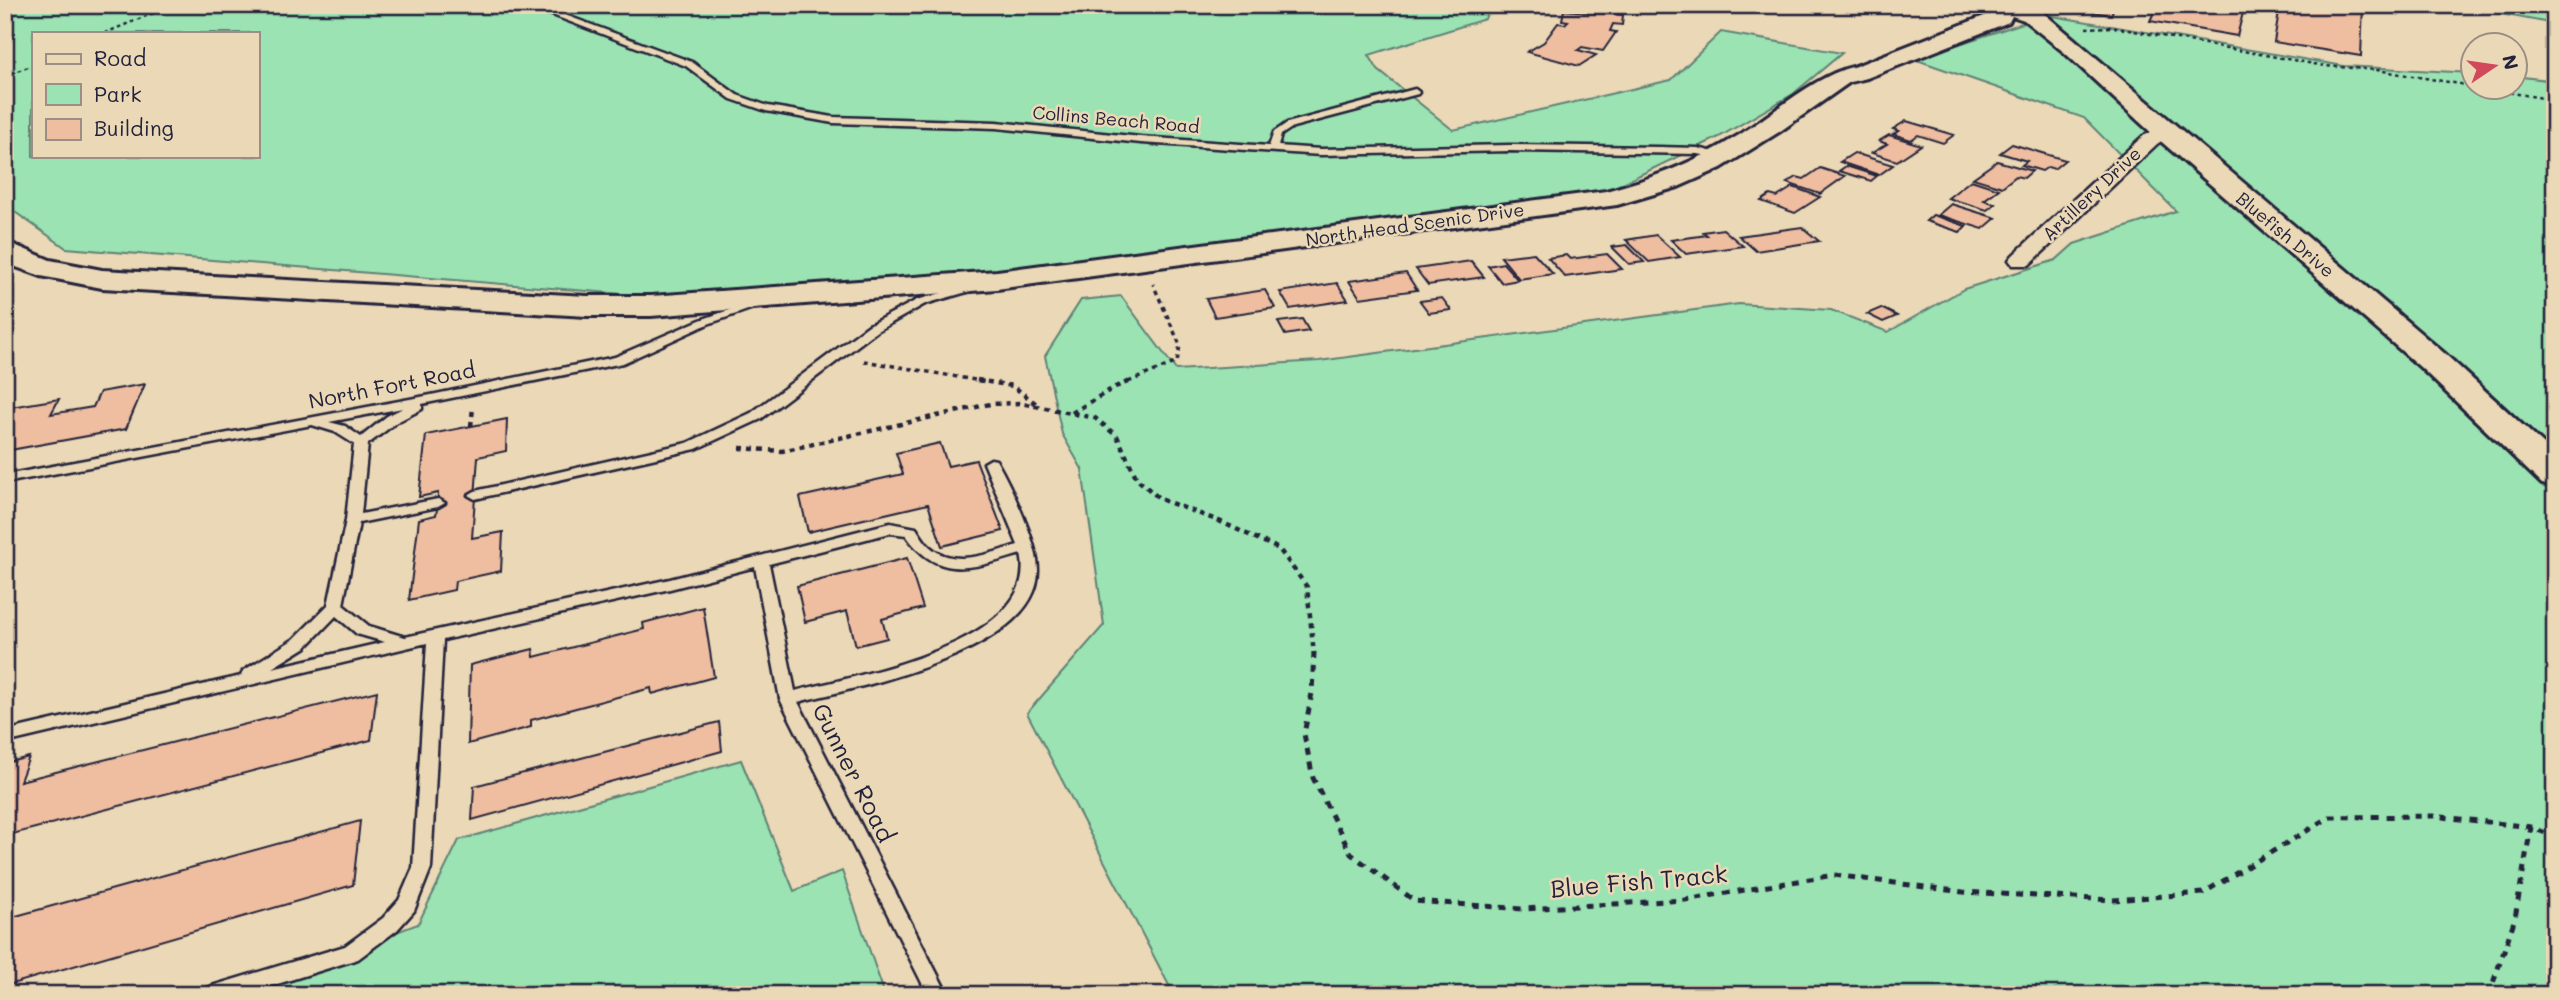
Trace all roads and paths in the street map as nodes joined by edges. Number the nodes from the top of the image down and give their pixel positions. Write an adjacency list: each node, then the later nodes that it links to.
1 (173, 5): 5 (path)
2 (530, 5): 13 (lane, Collins Beach Road)
3 (2007, 6): 4 (street, Bluefish Drive); 14 (street, North Head Scenic Drive)
4 (2050, 30): 8 (path); 12 (street, Bluefish Drive)
5 (107, 32)
6 (32, 65): 7 (path)
7 (5, 76)
8 (2458, 84)
9 (1415, 92): 13 (lane)
10 (2528, 96): 11 (path)
11 (2555, 100)
12 (2165, 132): 16 (street, Artillery Drive); 30 (street, Bluefish Drive)
13 (1273, 148): 14 (lane, Collins Beach Road)
14 (1724, 156): 18 (street, North Head Scenic Drive)
15 (5, 250): 19 (street, North Head Scenic Drive)
16 (2021, 260)
17 (1148, 272): 24 (path)
18 (997, 280): 19 (street, North Head Scenic Drive); 20 (lane)
19 (776, 296): 21 (lane, North Fort Road)
20 (835, 356): 22 (path); 32 (lane)
21 (431, 399): 25 (lane, North Fort Road); 27 (lane)
22 (1040, 407): 24 (path, Blue Fish Track); 28 (path, Blue Fish Track)
23 (473, 408): 26 (path)
24 (1072, 413): 43 (path, Blue Fish Track)
25 (309, 421): 27 (lane); 31 (lane, North Fort Road)
26 (471, 426)
27 (361, 443): 34 (lane)
28 (782, 451)
29 (991, 463): 35 (lane)
30 (2555, 476)
31 (5, 479)
32 (475, 495)
33 (438, 503): 34 (lane)
34 (352, 520): 37 (lane)
35 (1026, 548): 36 (lane); 41 (lane)
36 (761, 560): 38 (lane); 41 (lane, Gunner Road)
37 (335, 607): 39 (lane); 40 (lane)
38 (435, 636): 39 (lane); 45 (lane)
39 (404, 643): 40 (lane)
40 (237, 682): 42 (lane)
41 (788, 699): 46 (lane, Gunner Road)
42 (5, 737)
43 (2531, 827): 44 (path, Blue Fish Track); 47 (path)
44 (2555, 837)
45 (212, 995)
46 (938, 995)
47 (2489, 995)

